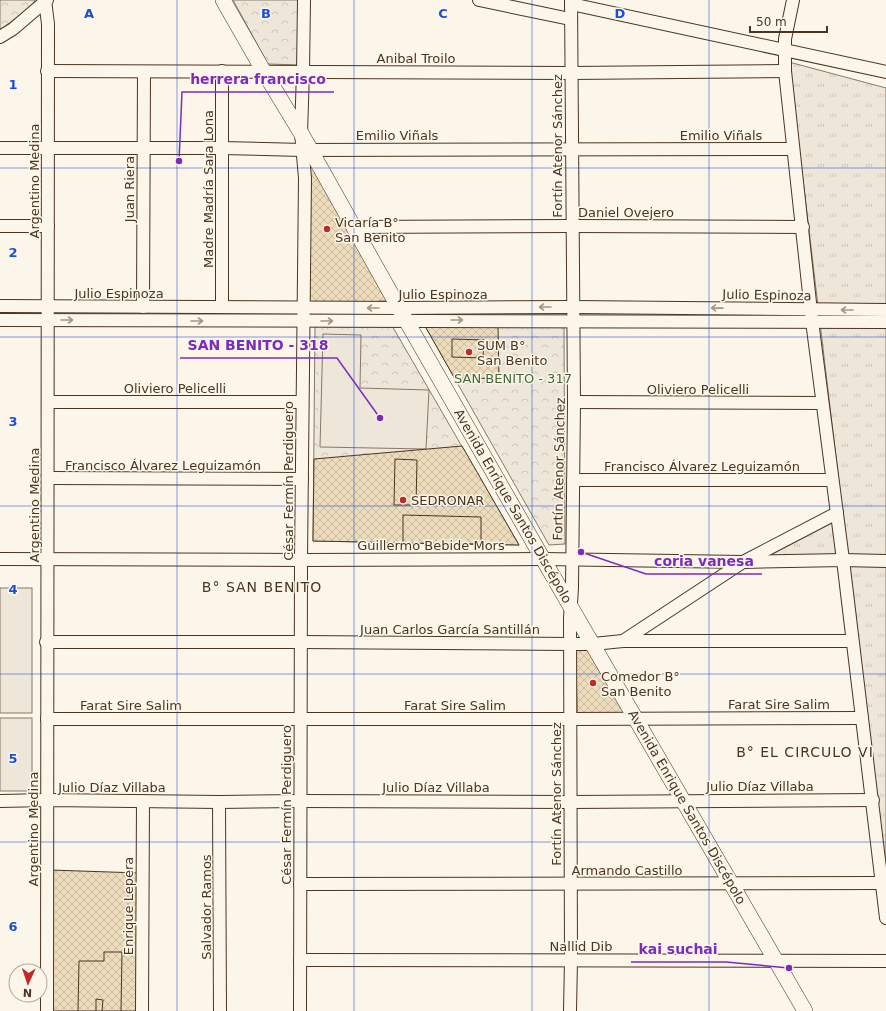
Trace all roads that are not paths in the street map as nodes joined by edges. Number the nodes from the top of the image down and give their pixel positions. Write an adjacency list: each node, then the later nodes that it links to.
1 (46, 0): 8 (street); 10 (street, Argentino Medina)
2 (223, 0): 14 (main road, Avenida Enrique Santos Discépolo)
3 (304, 0): 15 (street)
4 (479, 0): 7 (street)
5 (793, 0): 9 (street)
6 (571, 2): 7 (street, Fortín Atenor Sánchez); 9 (street)
7 (570, 20): 17 (street, Fortín Atenor Sánchez)
8 (0, 37)
9 (784, 50): 12 (street); 16 (street)
10 (47, 71): 13 (street, Anibal Troilo); 20 (street, Argentino Medina)
11 (222, 71): 13 (street, Anibal Troilo); 14 (street, Anibal Troilo); 22 (street, Madre Madría Sara Lona)
12 (785, 71): 17 (street, Anibal Troilo); 24 (street)
13 (144, 72): 21 (street, Juan Riera)
14 (264, 72): 15 (street, Anibal Troilo); 18 (main road, Avenida Enrique Santos Discépolo)
15 (303, 72): 17 (street, Anibal Troilo); 18 (street)
16 (886, 72)
17 (571, 73): 23 (street, Fortín Atenor Sánchez)
18 (301, 133): 25 (main road, Avenida Enrique Santos Discépolo)
19 (0, 148): 20 (street, Emilio Viñals)
20 (48, 148): 21 (street, Emilio Viñals); 27 (street, Argentino Medina)
21 (144, 148): 22 (street, Emilio Viñals); 33 (street, Juan Riera)
22 (221, 148): 25 (street, Emilio Viñals); 34 (street, Madre Madría Sara Lona)
23 (572, 149): 24 (street, Emilio Viñals); 25 (street, Emilio Viñals); 28 (street, Fortín Atenor Sánchez)
24 (793, 149): 30 (street)
25 (307, 150): 29 (main road, Avenida Enrique Santos Discépolo); 36 (street, César Fermín Perdiguero)
26 (0, 226): 27 (street)
27 (48, 226): 32 (street, Argentino Medina)
28 (572, 226): 29 (street, Daniel Ovejero); 30 (street, Daniel Ovejero); 35 (street, Fortín Atenor Sánchez)
29 (354, 227): 38 (main road, Avenida Enrique Santos Discépolo)
30 (803, 227): 39 (street)
31 (0, 306): 32 (street, Julio Espinoza)
32 (48, 306): 33 (street, Julio Espinoza); 41 (street, Argentino Medina)
33 (143, 307): 34 (street, Julio Espinoza)
34 (222, 307): 36 (street, Julio Espinoza)
35 (573, 307): 38 (street, Julio Espinoza, one-way to 38); 39 (street, Julio Espinoza, one-way to 35); 42 (street, Fortín Atenor Sánchez)
36 (303, 308): 38 (street, Julio Espinoza, one-way to 36); 43 (street, César Fermín Perdiguero)
37 (886, 310): 39 (street, Julio Espinoza, one-way to 39)
38 (403, 314): 42 (street, Julio Espinoza, one-way to 42); 43 (street, Julio Espinoza, one-way to 38); 56 (main road, Avenida Enrique Santos Discépolo)
39 (812, 315): 42 (street, Julio Espinoza); 44 (street, Julio Espinoza); 48 (street)
40 (0, 320): 41 (street, Julio Espinoza)
41 (48, 320): 43 (street, Julio Espinoza, one-way to 43); 45 (street, Argentino Medina)
42 (573, 320): 47 (street, Fortín Atenor Sánchez)
43 (303, 321): 46 (street, César Fermín Perdiguero)
44 (886, 322)
45 (48, 402): 46 (street, Oliviero Pelicelli); 49 (street, Argentino Medina)
46 (302, 402): 50 (street, César Fermín Perdiguero)
47 (574, 402): 48 (street, Oliviero Pelicelli); 51 (street, Fortín Atenor Sánchez)
48 (822, 403): 52 (street)
49 (48, 478): 50 (street, Francisco Álvarez Leguizamón); 55 (street, Argentino Medina)
50 (302, 479): 58 (street, César Fermín Perdiguero)
51 (573, 480): 52 (street, Francisco Álvarez Leguizamón); 57 (street, Fortín Atenor Sánchez)
52 (832, 480): 53 (street)
53 (836, 513): 59 (street); 61 (street)
54 (0, 559): 55 (street, Guillermo Bebide Mors)
55 (48, 559): 58 (street, Guillermo Bebide Mors); 65 (street, Argentino Medina)
56 (543, 559): 57 (street, Guillermo Bebide Mors); 58 (street, Guillermo Bebide Mors); 62 (main road, Avenida Enrique Santos Discépolo)
57 (572, 559): 61 (street, Guillermo Bebide Mors); 62 (street, Fortín Atenor Sánchez)
58 (301, 560): 66 (street, César Fermín Perdiguero)
59 (843, 560): 60 (street, Guillermo Bebide Mors); 61 (street, Guillermo Bebide Mors); 64 (street)
60 (886, 561)
61 (743, 562): 63 (street)
62 (571, 606): 67 (street, Fortín Atenor Sánchez); 68 (main road, Avenida Enrique Santos Discépolo)
63 (623, 641): 64 (street, Juan Carlos García Santillán); 68 (street, Juan Carlos García Santillán)
64 (852, 641): 69 (street)
65 (46, 642): 66 (street, Juan Carlos García Santillán); 70 (street, Argentino Medina)
66 (301, 642): 67 (street, Juan Carlos García Santillán); 71 (street, César Fermín Perdiguero)
67 (570, 644): 68 (street, Juan Carlos García Santillán); 72 (street, Fortín Atenor Sánchez)
68 (593, 644): 73 (main road, Avenida Enrique Santos Discépolo)
69 (862, 718): 73 (street, Farat Sire Salim); 77 (street)
70 (47, 719): 71 (street, Farat Sire Salim); 74 (street, Argentino Medina)
71 (300, 719): 72 (street, Farat Sire Salim); 75 (street, César Fermín Perdiguero)
72 (570, 719): 73 (street, Farat Sire Salim); 81 (street, Fortín Atenor Sánchez)
73 (637, 719): 76 (main road, Avenida Enrique Santos Discépolo)
74 (47, 800): 78 (street, Julio Díaz Villaba); 79 (street, Julio Díaz Villaba); 91 (street, Argentino Medina)
75 (300, 800): 80 (street, Julio Díaz Villaba); 81 (street, Julio Díaz Villaba); 84 (street, César Fermín Perdiguero)
76 (684, 800): 77 (street, Julio Díaz Villaba); 81 (street, Julio Díaz Villaba); 82 (main road, Avenida Enrique Santos Discépolo)
77 (873, 800): 83 (street)
78 (0, 801)
79 (143, 801): 80 (street, Julio Díaz Villaba); 92 (street, Enrique Lepera)
80 (219, 802): 93 (street, Salvador Ramos)
81 (570, 802): 85 (street, Fortín Atenor Sánchez)
82 (731, 883): 83 (street, Armando Castillo); 85 (street, Armando Castillo); 89 (main road, Avenida Enrique Santos Discépolo)
83 (882, 883): 86 (street)
84 (300, 884): 85 (street, Armando Castillo); 87 (street, César Fermín Perdiguero)
85 (571, 884): 88 (street, Fortín Atenor Sánchez)
86 (886, 918)
87 (300, 960): 88 (street, Nallid Dib); 94 (street, César Fermín Perdiguero)
88 (571, 960): 89 (street, Nallid Dib); 95 (street, Fortín Atenor Sánchez)
89 (776, 961): 90 (street, Nallid Dib); 96 (main road, Avenida Enrique Santos Discépolo)
90 (886, 961)
91 (47, 1011)
92 (142, 1011)
93 (220, 1011)
94 (300, 1011)
95 (570, 1011)
96 (805, 1011)

